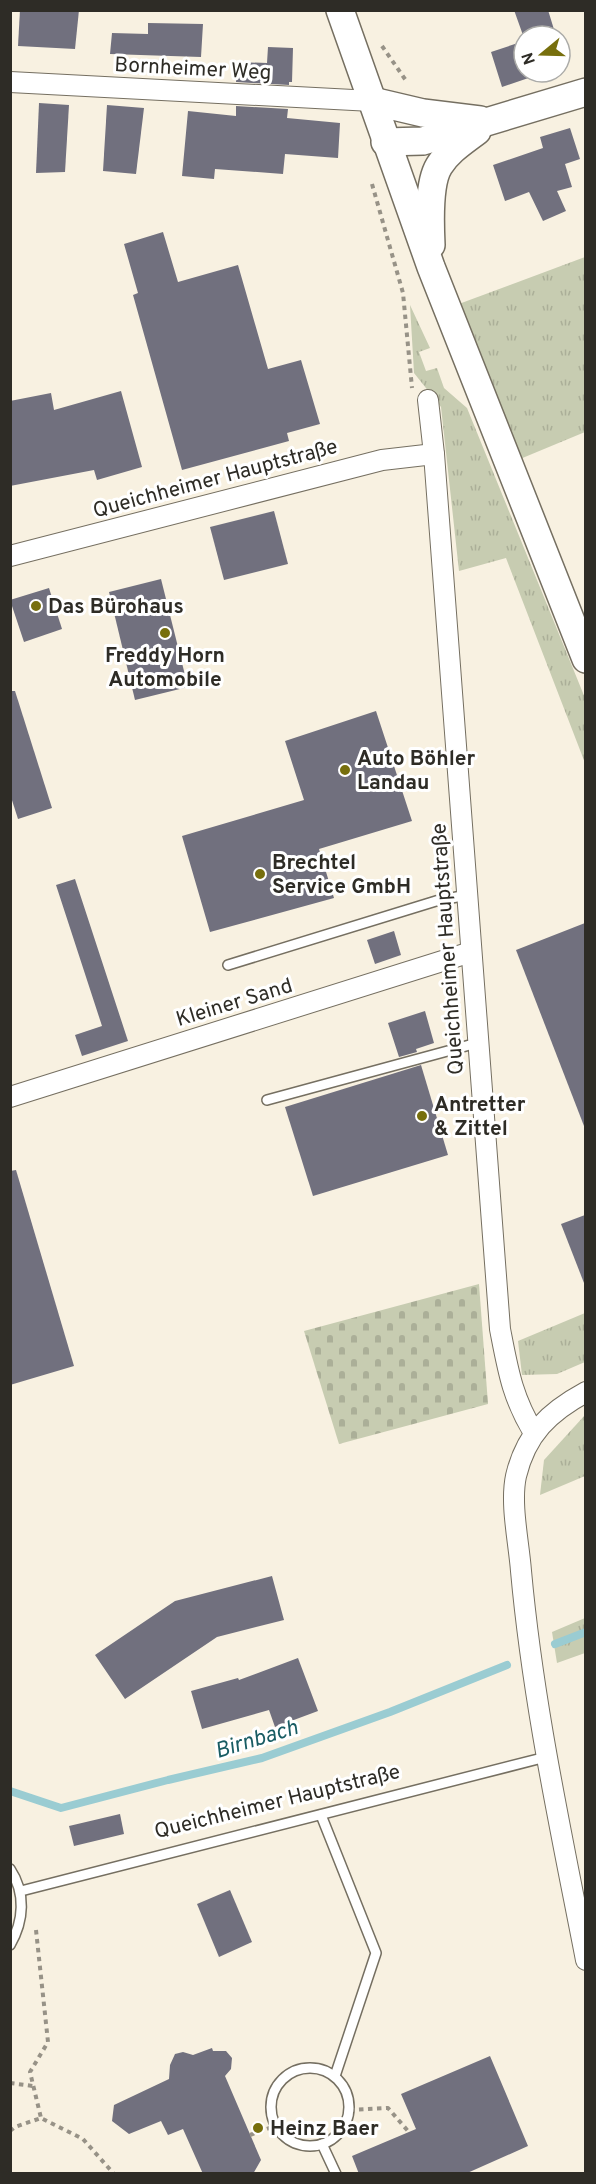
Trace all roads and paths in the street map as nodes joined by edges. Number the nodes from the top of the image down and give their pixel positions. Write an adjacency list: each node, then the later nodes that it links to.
1 (340, 10): 4 (main road)
2 (10, 82): 4 (street, Bornheimer Weg)
3 (585, 92): 5 (main road)
4 (372, 101): 5 (main road); 6 (main road)
5 (490, 121): 6 (main road); 8 (main road)
6 (386, 142): 8 (main road)
7 (371, 180): 9 (path)
8 (431, 267): 13 (main road)
9 (411, 384)
10 (428, 400): 11 (street, Queichheimer Hauptstraße)
11 (434, 454): 12 (street, Queichheimer Hauptstraße); 14 (street, Queichheimer Hauptstraße)
12 (10, 556)
13 (585, 659)
14 (467, 895): 15 (street, Queichheimer Hauptstraße); 16 (lane)
15 (471, 952): 17 (street, Queichheimer Hauptstraße); 18 (street, Kleiner Sand)
16 (228, 965)
17 (477, 1043): 19 (lane); 21 (street, Queichheimer Hauptstraße)
18 (10, 1097)
19 (267, 1100)
20 (585, 1392): 21 (street)
21 (534, 1433): 22 (street)
22 (546, 1758): 23 (lane, Queichheimer Hauptstraße); 27 (street)
23 (321, 1815): 25 (lane, Queichheimer Hauptstraße); 28 (lane)
24 (10, 1869): 25 (lane)
25 (25, 1890): 26 (lane); 30 (path)
26 (10, 1945)
27 (585, 1960)
28 (335, 2076): 31 (lane); 33 (lane)
29 (10, 2083): 30 (path)
30 (33, 2086): 32 (path)
31 (350, 2110): 35 (path); 37 (lane)
32 (42, 2118): 34 (path); 38 (path)
33 (275, 2126): 36 (path); 37 (lane)
34 (10, 2131)
35 (408, 2131)
36 (250, 2135)
37 (322, 2144): 39 (lane)
38 (114, 2174)
39 (336, 2174)

